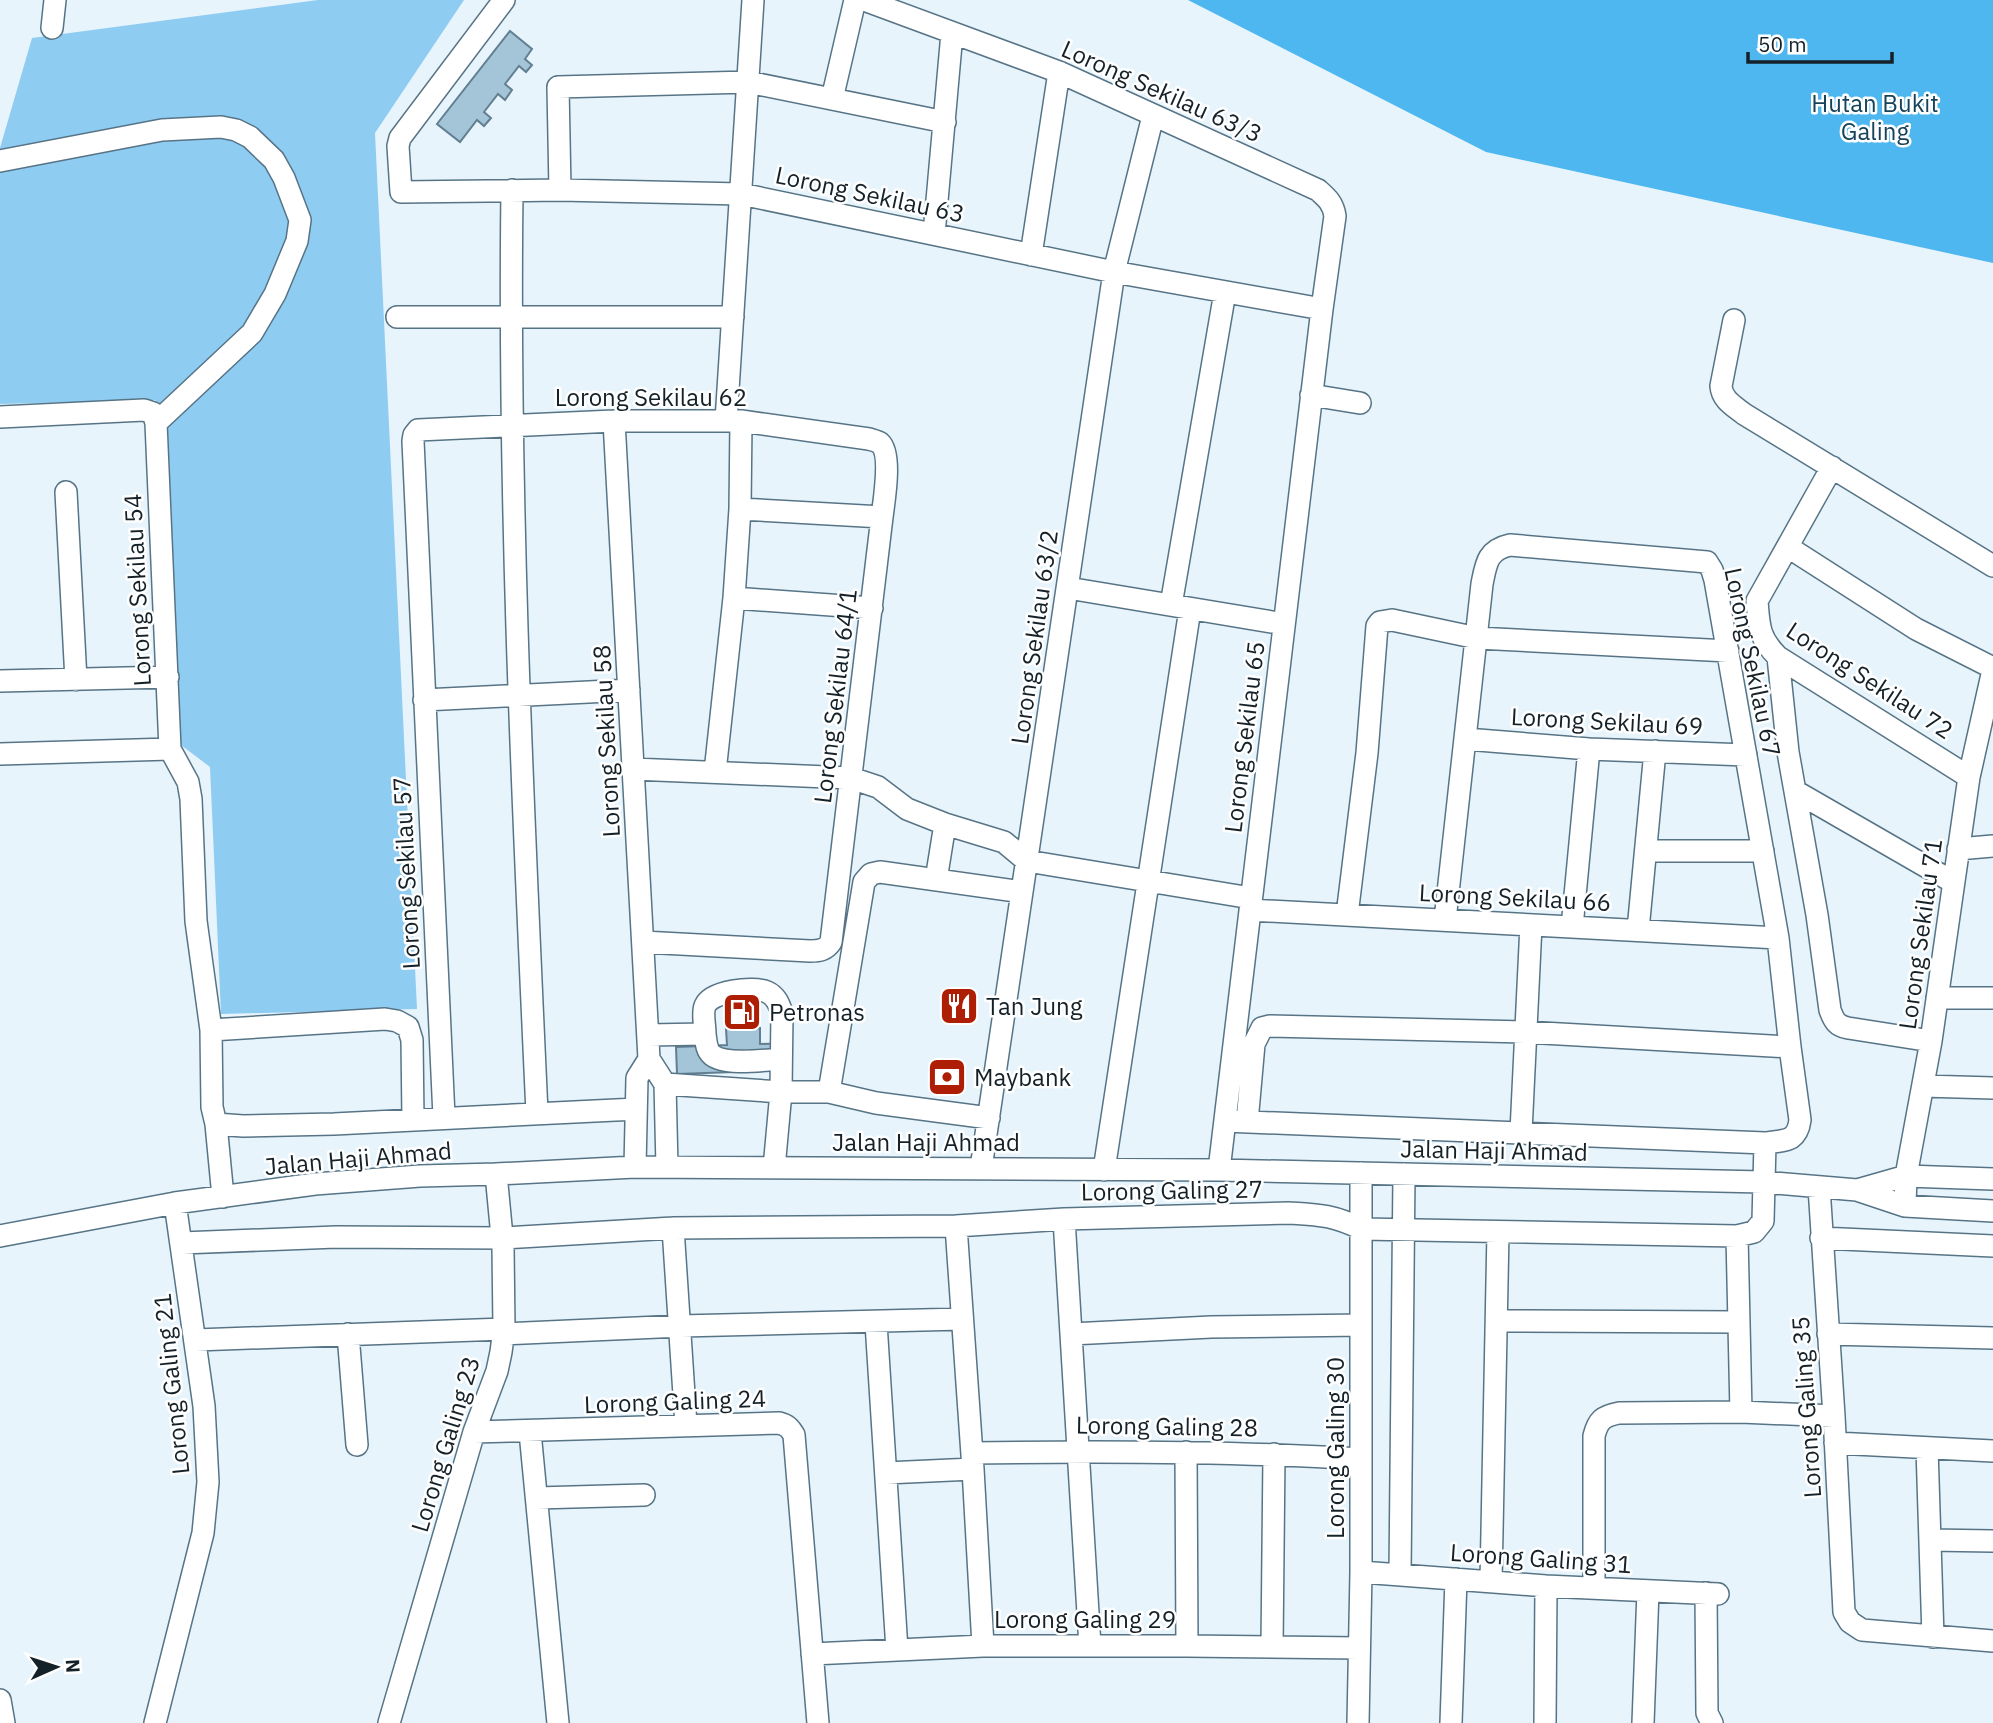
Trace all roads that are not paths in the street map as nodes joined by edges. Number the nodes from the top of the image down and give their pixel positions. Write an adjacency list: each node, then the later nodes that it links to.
1 (55, 0): 6 (street)
2 (504, 0): 14 (street, Lorong Sekilau 63)
3 (753, 0): 9 (street)
4 (855, 0): 10 (street)
5 (864, 0): 7 (street, Lorong Sekilau 63/3)
6 (52, 28)
7 (952, 33): 8 (street, Lorong Sekilau 63/3); 12 (street)
8 (1059, 72): 11 (street, Lorong Sekilau 63/3); 18 (street)
9 (748, 82): 10 (street); 15 (street); 16 (street)
10 (832, 99): 12 (street)
11 (1153, 116): 19 (street, Lorong Sekilau 63/2); 21 (street, Lorong Sekilau 63/3)
12 (945, 122): 17 (street)
13 (0, 161): 31 (street)
14 (512, 190): 15 (street, Lorong Sekilau 63); 22 (street)
15 (560, 190): 16 (street, Lorong Sekilau 63)
16 (741, 194): 17 (street, Lorong Sekilau 63); 24 (street)
17 (934, 234): 18 (street, Lorong Sekilau 63)
18 (1031, 254): 19 (street, Lorong Sekilau 63)
19 (1114, 272): 20 (street, Lorong Sekilau 63); 41 (street, Lorong Sekilau 63/2)
20 (1225, 292): 21 (street, Lorong Sekilau 63); 43 (street)
21 (1322, 309): 26 (street, Lorong Sekilau 65)
22 (510, 316): 23 (street); 24 (street); 32 (street)
23 (397, 317)
24 (733, 317): 30 (street)
25 (1734, 320): 35 (street)
26 (1311, 395): 27 (street); 45 (street, Lorong Sekilau 65)
27 (1360, 403)
28 (0, 417): 31 (street)
29 (614, 421): 30 (street, Lorong Sekilau 62); 32 (street, Lorong Sekilau 62); 53 (street, Lorong Sekilau 58)
30 (734, 421): 34 (street, Lorong Sekilau 62); 37 (street)
31 (156, 423): 50 (street, Lorong Sekilau 54)
32 (511, 425): 33 (street, Lorong Sekilau 62); 54 (street)
33 (414, 435): 55 (street, Lorong Sekilau 57)
34 (884, 451): 38 (street, Lorong Sekilau 64/1)
35 (1832, 467): 39 (street, Lorong Sekilau 72); 40 (street)
36 (66, 492): 51 (street)
37 (740, 509): 38 (street); 42 (street)
38 (883, 517): 44 (street, Lorong Sekilau 64/1)
39 (1788, 547): 48 (street, Lorong Sekilau 72); 49 (street)
40 (1993, 566)
41 (1068, 588): 43 (street); 72 (street, Lorong Sekilau 63/2)
42 (734, 598): 44 (street); 63 (street)
43 (1180, 607): 45 (street); 74 (street)
44 (872, 608): 65 (street, Lorong Sekilau 64/1)
45 (1284, 624): 77 (street, Lorong Sekilau 65)
46 (1477, 638): 47 (street); 47 (street, Lorong Sekilau 67); 56 (street, Lorong Sekilau 67); 78 (street)
47 (1728, 651): 61 (street, Lorong Sekilau 67)
48 (1778, 657): 64 (street, Lorong Sekilau 72); 66 (street)
49 (1993, 669): 64 (street, Lorong Sekilau 71)
50 (168, 677): 51 (street); 57 (street, Lorong Sekilau 54)
51 (76, 680): 52 (street)
52 (0, 681)
53 (629, 690): 54 (street); 62 (street, Lorong Sekilau 58)
54 (518, 696): 55 (street); 101 (street)
55 (424, 700): 102 (street, Lorong Sekilau 57)
56 (1466, 739): 58 (street, Lorong Sekilau 69); 79 (street, Lorong Sekilau 67)
57 (170, 749): 60 (street); 87 (street)
58 (1589, 749): 59 (street, Lorong Sekilau 69); 81 (street)
59 (1655, 751): 61 (street, Lorong Sekilau 69); 70 (street)
60 (0, 754)
61 (1746, 755): 71 (street, Lorong Sekilau 67)
62 (633, 769): 63 (street); 84 (street, Lorong Sekilau 58)
63 (715, 772): 65 (street)
64 (1969, 777): 69 (street, Lorong Sekilau 71)
65 (851, 778): 67 (street); 84 (street, Lorong Sekilau 64/1)
66 (1795, 791): 75 (street); 91 (street)
67 (945, 824): 72 (street); 73 (street)
68 (1993, 846): 69 (street)
69 (1958, 849): 75 (street, Lorong Sekilau 71)
70 (1646, 851): 71 (street); 82 (street)
71 (1763, 851): 83 (street, Lorong Sekilau 67)
72 (1027, 860): 74 (street, Lorong Sekilau 66); 76 (street, Lorong Sekilau 63/2)
73 (936, 880): 76 (street); 99 (street)
74 (1149, 881): 77 (street, Lorong Sekilau 66); 114 (street)
75 (1954, 882): 85 (street, Lorong Sekilau 71)
76 (1022, 892): 103 (street, Lorong Sekilau 63/2)
77 (1250, 904): 78 (street, Lorong Sekilau 66); 105 (street, Lorong Sekilau 65)
78 (1347, 915): 79 (street, Lorong Sekilau 66)
79 (1445, 920): 80 (street, Lorong Sekilau 66)
80 (1531, 925): 81 (street, Lorong Sekilau 66); 88 (street)
81 (1572, 927): 82 (street, Lorong Sekilau 66)
82 (1638, 930): 83 (street, Lorong Sekilau 66)
83 (1778, 937): 92 (street, Lorong Sekilau 67)
84 (643, 942): 90 (street, Lorong Sekilau 58)
85 (1937, 998): 86 (street); 91 (street, Lorong Sekilau 71)
86 (1993, 998)
87 (211, 1030): 104 (street); 107 (street)
88 (1525, 1032): 92 (street); 106 (street); 108 (street)
89 (705, 1034): 90 (street); 94 (street); 94 (street)
90 (648, 1035): 93 (street, Lorong Sekilau 58)
91 (1930, 1041): 96 (street, Lorong Sekilau 71)
92 (1790, 1047): 109 (street, Lorong Sekilau 67)
93 (649, 1059): 95 (street); 100 (street, Lorong Sekilau 58)
94 (781, 1059): 98 (street)
95 (665, 1084): 98 (street); 111 (street)
96 (1923, 1086): 97 (street); 119 (street, Lorong Sekilau 71)
97 (1993, 1087)
98 (781, 1092): 99 (street); 112 (street)
99 (829, 1092): 103 (street)
100 (636, 1109): 101 (street); 110 (street, Lorong Sekilau 58)
101 (537, 1113): 102 (street)
102 (444, 1117): 104 (street)
103 (989, 1118): 113 (street, Lorong Sekilau 63/2)
104 (413, 1120): 107 (street)
105 (1225, 1121): 106 (street); 115 (street, Lorong Sekilau 65)
106 (1247, 1122): 108 (street)
107 (216, 1124): 124 (street)
108 (1521, 1132): 109 (street)
109 (1765, 1143): 121 (street)
110 (635, 1167): 111 (street, Jalan Haji Ahmad); 117 (street, Jalan Haji Ahmad)
111 (667, 1167): 112 (street, Jalan Haji Ahmad)
112 (774, 1168): 113 (street, Jalan Haji Ahmad)
113 (981, 1168): 114 (street, Jalan Haji Ahmad)
114 (1104, 1170): 115 (street, Jalan Haji Ahmad)
115 (1219, 1170): 116 (street, Jalan Haji Ahmad)
116 (1360, 1173): 118 (street, Jalan Haji Ahmad); 131 (street, Lorong Galing 30)
117 (496, 1174): 124 (street, Jalan Haji Ahmad); 136 (street, Lorong Galing 23)
118 (1404, 1174): 121 (street, Jalan Haji Ahmad); 132 (street)
119 (1906, 1176): 120 (street, Jalan Haji Ahmad); 123 (street, Jalan Haji Ahmad); 126 (street, Lorong Sekilau 71)
120 (1993, 1179)
121 (1763, 1182): 122 (street, Jalan Haji Ahmad); 135 (street)
122 (1819, 1187): 123 (street, Jalan Haji Ahmad); 137 (street, Lorong Galing 35)
123 (1857, 1190): 126 (street, Jalan Haji Ahmad)
124 (223, 1197): 125 (street, Jalan Haji Ahmad)
125 (175, 1203): 134 (street, Jalan Haji Ahmad); 138 (street, Lorong Galing 21)
126 (1905, 1206): 127 (street, Jalan Haji Ahmad)
127 (1993, 1211)
128 (1064, 1219): 129 (street, Lorong Galing 27); 131 (street, Lorong Galing 27); 147 (street)
129 (956, 1226): 130 (street); 140 (street)
130 (673, 1228): 136 (street); 145 (street)
131 (1362, 1229): 132 (street, Lorong Galing 27); 144 (street, Lorong Galing 30)
132 (1403, 1229): 133 (street, Lorong Galing 27); 172 (street)
133 (1498, 1232): 135 (street, Lorong Galing 27); 141 (street)
134 (0, 1236)
135 (1737, 1236): 142 (street)
136 (502, 1238): 138 (street); 146 (street, Lorong Galing 23)
137 (1821, 1238): 139 (street); 149 (street, Lorong Galing 35)
138 (182, 1243): 151 (street, Lorong Galing 21)
139 (1993, 1246)
140 (962, 1320): 143 (street); 165 (street)
141 (1497, 1321): 142 (street); 174 (street)
142 (1739, 1322): 152 (street)
143 (876, 1323): 145 (street); 166 (street)
144 (1361, 1325): 147 (street); 164 (street, Lorong Galing 30)
145 (681, 1326): 146 (street); 154 (street)
146 (504, 1331): 148 (street); 155 (street, Lorong Galing 23)
147 (1071, 1334): 160 (street)
148 (348, 1335): 151 (street); 158 (street)
149 (1828, 1335): 150 (street); 153 (street, Lorong Galing 35)
150 (1993, 1338)
151 (195, 1340): 189 (street, Lorong Galing 21)
152 (1741, 1412): 153 (street); 176 (street)
153 (1834, 1416): 157 (street, Lorong Galing 35)
154 (686, 1426): 156 (street, Lorong Galing 24); 186 (street, Lorong Galing 24)
155 (474, 1432): 156 (street, Lorong Galing 24); 190 (street, Lorong Galing 23)
156 (530, 1432): 168 (street)
157 (1835, 1443): 159 (street); 178 (street, Lorong Galing 35)
158 (357, 1445)
159 (1927, 1448): 161 (street); 169 (street)
160 (1078, 1451): 162 (street, Lorong Galing 28); 165 (street, Lorong Galing 28); 180 (street)
161 (1993, 1451)
162 (1186, 1452): 163 (street, Lorong Galing 28); 181 (street)
163 (1274, 1454): 164 (street, Lorong Galing 28); 182 (street)
164 (1360, 1460): 171 (street, Lorong Galing 30)
165 (973, 1461): 166 (street, Lorong Galing 28); 179 (street)
166 (886, 1472): 185 (street)
167 (644, 1495): 168 (street)
168 (537, 1497): 191 (street)
169 (1930, 1539): 170 (street); 178 (street)
170 (1993, 1541)
171 (1360, 1572): 172 (street, Lorong Galing 31); 184 (street, Lorong Galing 30)
172 (1400, 1575): 173 (street, Lorong Galing 31)
173 (1455, 1579): 174 (street, Lorong Galing 31); 194 (street)
174 (1491, 1581): 175 (street, Lorong Galing 31)
175 (1546, 1586): 176 (street, Lorong Galing 31); 195 (street)
176 (1594, 1588): 177 (street, Lorong Galing 31)
177 (1648, 1591): 196 (street); 197 (street, Lorong Galing 31)
178 (1933, 1637): 183 (street)
179 (983, 1646): 180 (street, Lorong Galing 29); 185 (street, Lorong Galing 29)
180 (1090, 1646): 181 (street, Lorong Galing 29)
181 (1188, 1646): 182 (street, Lorong Galing 29)
182 (1272, 1647): 184 (street, Lorong Galing 29)
183 (1992, 1647)
184 (1359, 1648): 193 (street, Lorong Galing 30)
185 (897, 1650): 186 (street, Lorong Galing 29)
186 (812, 1654): 192 (street, Lorong Galing 24)
187 (0, 1700): 188 (street)
188 (4, 1723)
189 (155, 1723)
190 (389, 1723)
191 (558, 1723)
192 (818, 1723)
193 (1358, 1723)
194 (1451, 1723)
195 (1545, 1723)
196 (1643, 1723)
197 (1712, 1723)

